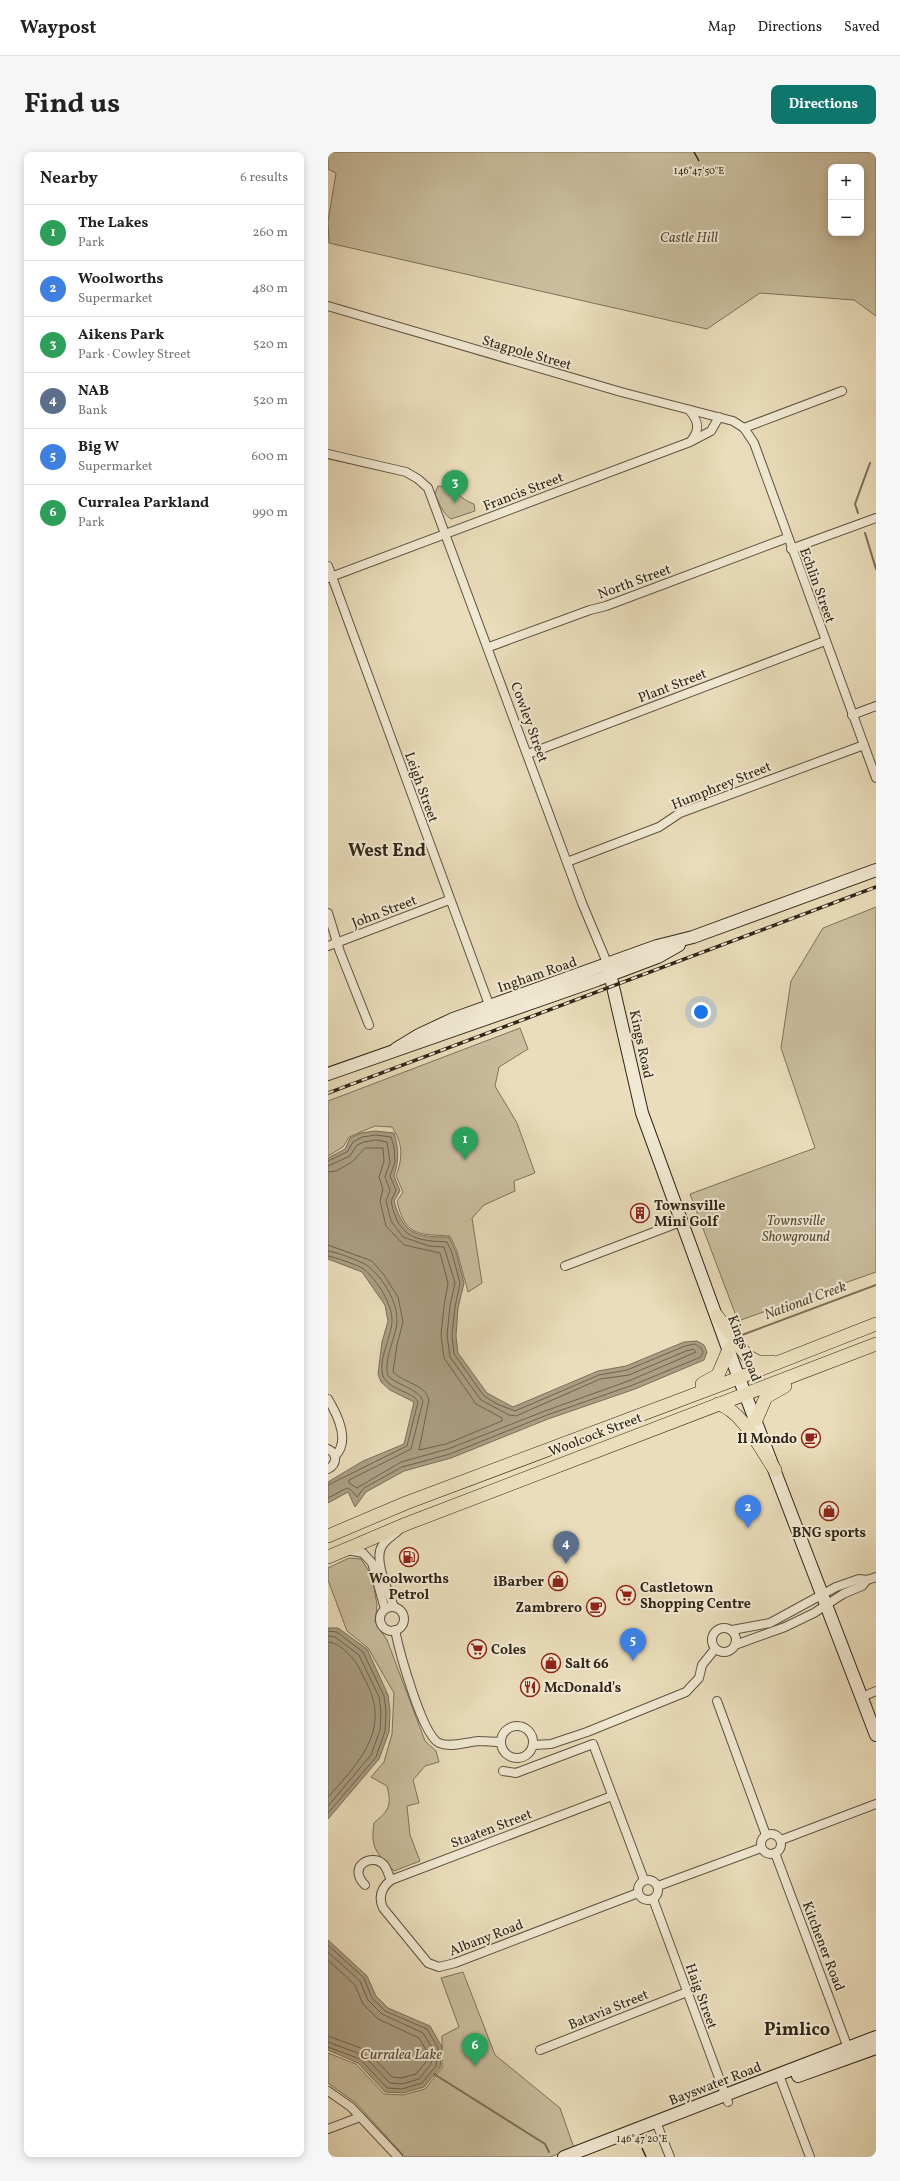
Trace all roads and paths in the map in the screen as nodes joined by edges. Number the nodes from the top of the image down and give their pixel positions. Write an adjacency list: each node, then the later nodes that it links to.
1 (328, 306): 3 (street, Stagpole Street)
2 (842, 391): 5 (street)
3 (689, 410): 4 (street, Stagpole Street); 6 (street)
4 (719, 417): 5 (street); 6 (street, Francis Street)
5 (744, 428): 10 (street, Echlin Street)
6 (690, 442): 9 (street, Francis Street)
7 (328, 454): 9 (street, Cowley Street)
8 (876, 518): 11 (street)
9 (446, 534): 13 (street, Francis Street); 15 (street, Cowley Street)
10 (787, 538): 11 (street, Echlin Street); 15 (street, North Street)
11 (792, 549): 14 (street, Echlin Street)
12 (328, 566): 13 (street, Leigh Street)
13 (330, 577): 23 (street, Leigh Street)
14 (826, 641): 17 (street, Echlin Street); 19 (street, Plant Street)
15 (488, 647): 19 (street, Cowley Street)
16 (876, 706): 17 (street)
17 (852, 715): 18 (street, Echlin Street)
18 (864, 745): 20 (street, Echlin Street); 21 (street, Humphrey Street)
19 (528, 754): 21 (street, Cowley Street)
20 (876, 778)
21 (567, 862): 27 (street, Cowley Street)
22 (876, 870): 27 (main road, Ingham Road)
23 (450, 900): 25 (street, John Street); 28 (street, Leigh Street)
24 (328, 913): 25 (street)
25 (338, 943): 26 (street, John Street); 29 (street)
26 (328, 946)
27 (609, 970): 28 (main road, Ingham Road); 31 (main road, Kings Road)
28 (492, 1011): 30 (main road, Ingham Road)
29 (369, 1025)
30 (328, 1074)
31 (683, 1221): 32 (street); 33 (main road, Kings Road)
32 (565, 1266)
33 (717, 1316): 36 (main road, Kings Road); 38 (main road)
34 (876, 1324): 38 (main road, Woolcock Street)
35 (876, 1344): 40 (main road, Woolcock Street)
36 (729, 1349): 39 (main road, Kings Road); 43 (main road)
37 (876, 1352): 44 (main road)
38 (776, 1362): 39 (main road, Woolcock Street)
39 (740, 1377): 40 (main road, Kings Road); 43 (main road, Woolcock Street)
40 (746, 1394): 42 (main road, Woolcock Street); 44 (main road, Kings Road)
41 (328, 1399): 45 (street)
42 (718, 1404): 49 (main road); 50 (main road, Woolcock Street)
43 (640, 1416): 51 (main road, Woolcock Street)
44 (756, 1420): 49 (main road, Kings Road)
45 (342, 1442): 46 (street); 47 (street)
46 (328, 1449): 47 (street)
47 (335, 1456): 48 (street)
48 (328, 1469)
49 (775, 1470): 55 (main road, Kings Road)
50 (406, 1524): 52 (main road, Woolcock Street); 56 (street)
51 (328, 1536)
52 (344, 1550): 53 (main road, Woolcock Street); 57 (street)
53 (328, 1557)
54 (876, 1577): 55 (street)
55 (825, 1600): 59 (street); 60 (street); 63 (main road, Kings Road)
56 (394, 1607): 57 (street); 58 (street)
57 (385, 1609): 58 (street)
58 (395, 1630): 66 (street)
59 (732, 1630): 60 (street); 61 (street)
60 (735, 1645): 61 (street)
61 (715, 1649): 67 (street)
62 (876, 1691): 63 (street)
63 (862, 1697): 65 (main road, Kings Road)
64 (717, 1701): 71 (street)
65 (876, 1735)
66 (500, 1742): 67 (street); 67 (street)
67 (534, 1745)
68 (503, 1771): 69 (street)
69 (612, 1796): 75 (street, Staaten Street); 76 (street)
70 (876, 1804): 72 (street)
71 (766, 1834): 72 (street); 73 (street)
72 (781, 1840): 74 (street)
73 (761, 1848): 74 (street); 78 (street)
74 (775, 1853): 84 (street, Kitchener Road)
75 (391, 1880): 77 (street); 79 (street, Staaten Street)
76 (644, 1880): 78 (street); 80 (street)
77 (365, 1885)
78 (658, 1886): 81 (street)
79 (383, 1888): 80 (street, Albany Road)
80 (638, 1893): 81 (street)
81 (653, 1899): 82 (street, Haig Street)
82 (687, 1992): 86 (street, Batavia Street); 89 (street, Haig Street)
83 (876, 2037): 84 (main road, Bayswater Road)
84 (848, 2048): 87 (main road, Bayswater Road)
85 (876, 2048): 87 (main road, Bayswater Road)
86 (540, 2050)
87 (780, 2078): 89 (main road, Bayswater Road); 97 (street)
88 (328, 2091): 90 (street)
89 (727, 2099): 91 (main road, Bayswater Road)
90 (360, 2117): 92 (street); 93 (street)
91 (658, 2125): 94 (main road, Bayswater Road); 95 (main road, Bayswater Road); 96 (street)
92 (328, 2129)
93 (398, 2157)
94 (564, 2157)
95 (583, 2157)
96 (670, 2157)
97 (810, 2157)

